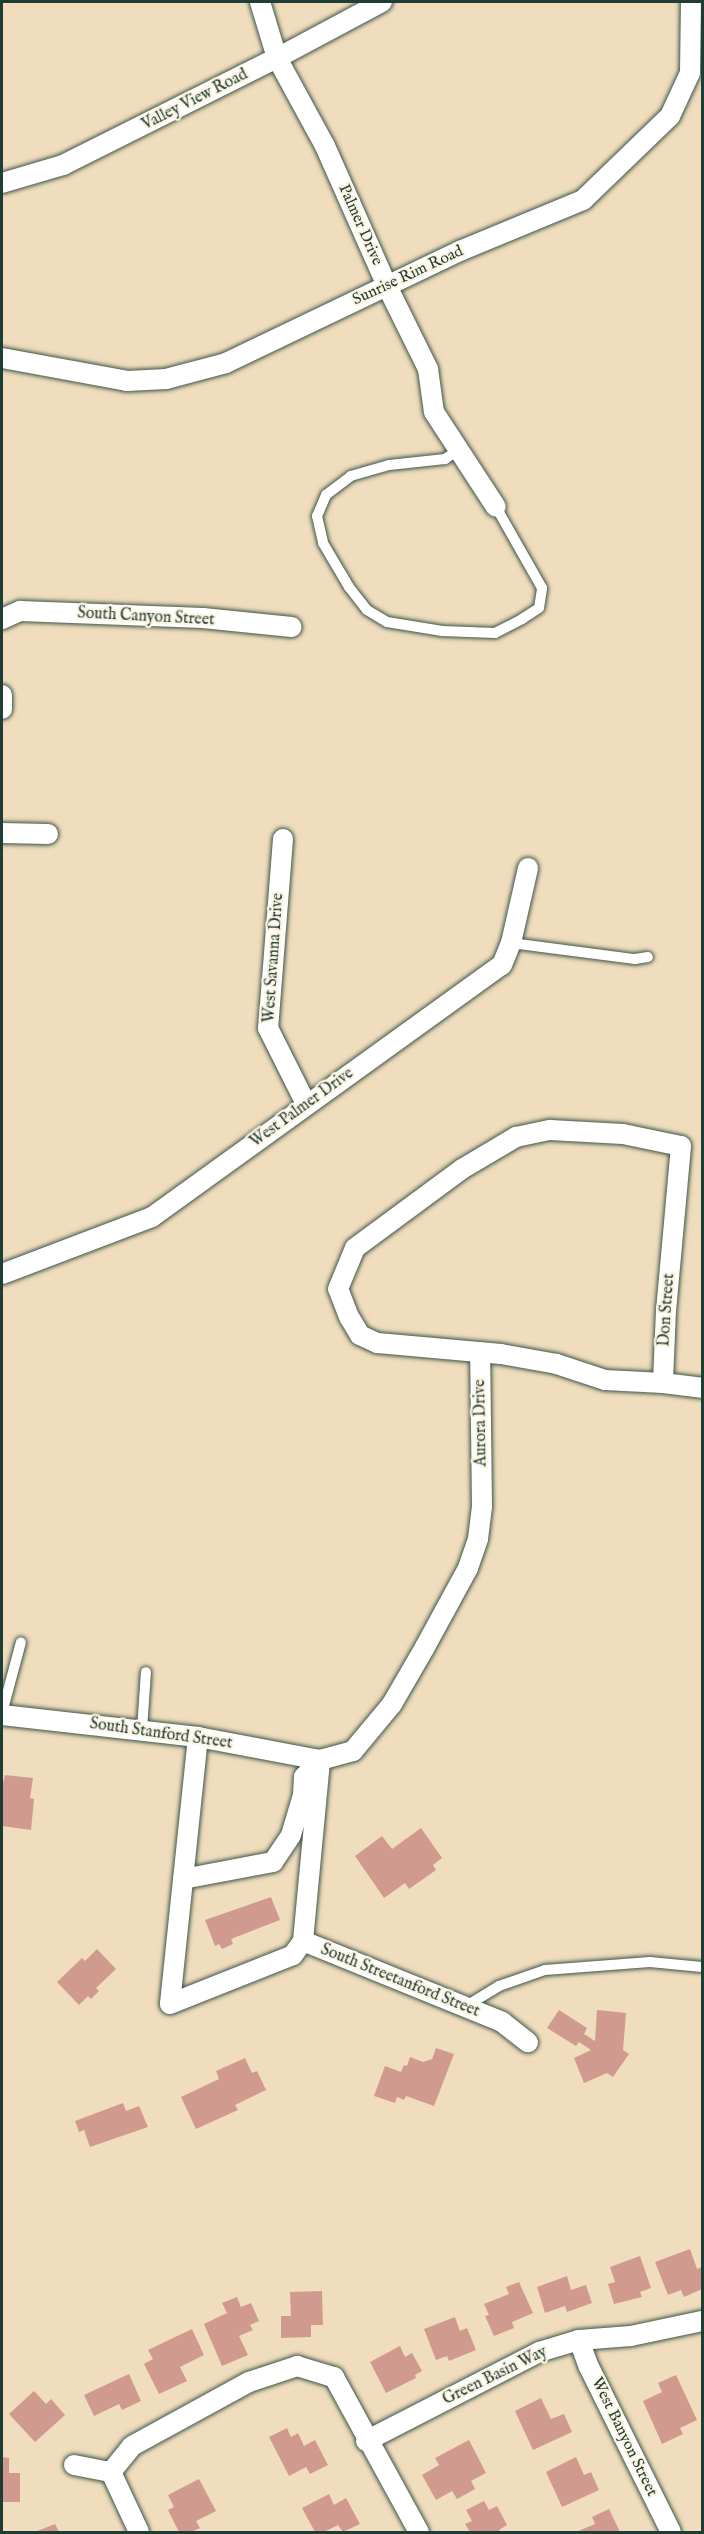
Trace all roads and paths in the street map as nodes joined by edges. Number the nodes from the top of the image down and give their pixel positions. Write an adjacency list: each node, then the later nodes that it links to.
1 (260, 2): 4 (street, Palmer Drive)
2 (381, 2): 4 (street, Valley View Road)
3 (691, 2): 6 (street, Sunrise Rim Road)
4 (277, 58): 5 (street, Valley View Road); 6 (street, Palmer Drive)
5 (2, 183)
6 (387, 286): 7 (street, Sunrise Rim Road); 8 (street, Palmer Drive)
7 (2, 358)
8 (458, 450): 9 (street, Palmer Drive); 9 (lane)
9 (496, 507)
10 (2, 619): 11 (street, South Canyon Street)
11 (292, 627)
12 (2, 694): 13 (street)
13 (2, 709)
14 (2, 832): 15 (street)
15 (48, 834)
16 (283, 839): 20 (street, West Savanna Drive)
17 (528, 868): 18 (street, West Palmer Drive)
18 (511, 944): 19 (lane); 20 (street, West Palmer Drive)
19 (648, 957)
20 (306, 1104): 21 (street, West Palmer Drive)
21 (2, 1274)
22 (480, 1352): 23 (street); 23 (street, Don Street); 30 (street, Aurora Drive)
23 (663, 1383): 24 (street)
24 (702, 1388)
25 (21, 1642): 27 (lane)
26 (146, 1672): 28 (lane)
27 (2, 1714): 28 (street, South Stanford Street)
28 (142, 1730): 29 (street, South Stanford Street)
29 (198, 1737): 30 (street, South Stanford Street); 31 (street)
30 (320, 1760): 31 (street); 32 (street, South Streetanford Street)
31 (183, 1879): 32 (street)
32 (303, 1941): 34 (street, South Streetanford Street)
33 (702, 1967): 34 (lane)
34 (463, 2008): 35 (street, South Streetanford Street)
35 (528, 2042)
36 (702, 2321): 37 (street, Green Basin Way)
37 (579, 2340): 38 (street, Green Basin Way); 43 (street, West Banyon Street)
38 (366, 2442): 40 (street); 42 (street)
39 (74, 2465): 40 (street)
40 (111, 2472): 41 (street)
41 (139, 2532)
42 (419, 2532)
43 (671, 2532)

